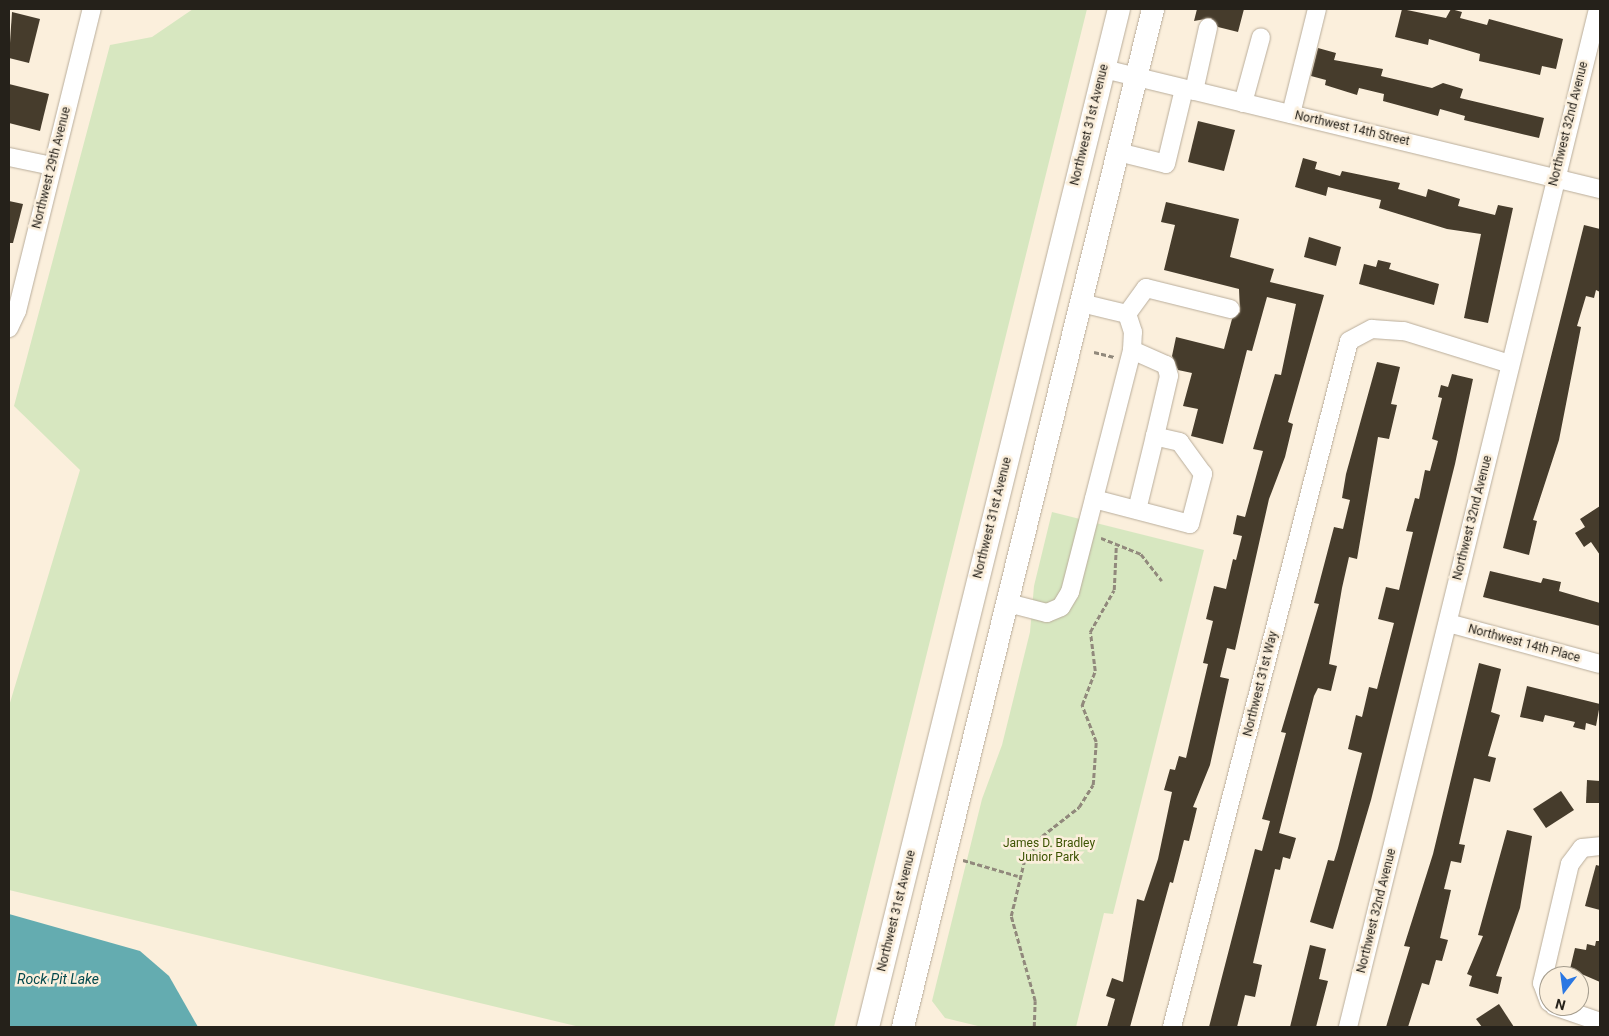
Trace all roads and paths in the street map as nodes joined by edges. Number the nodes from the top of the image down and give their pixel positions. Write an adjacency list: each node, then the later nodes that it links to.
1 (92, 9): 15 (street, Northwest 29th Avenue)
2 (1119, 9): 8 (main road, Northwest 31st Avenue)
3 (1153, 9): 9 (main road)
4 (1317, 9): 12 (street)
5 (1598, 9): 16 (street, Northwest 32nd Avenue)
6 (1208, 28): 10 (street)
7 (1261, 37): 11 (street)
8 (1104, 70): 9 (street, Northwest 14th Street); 39 (main road, Northwest 31st Avenue)
9 (1136, 77): 10 (street, Northwest 14th Street); 13 (main road)
10 (1189, 90): 11 (street, Northwest 14th Street); 13 (street)
11 (1243, 103): 12 (street, Northwest 14th Street)
12 (1291, 114): 16 (street, Northwest 14th Street)
13 (1118, 152): 18 (main road)
14 (9, 157): 15 (street)
15 (52, 166): 21 (street, Northwest 29th Avenue)
16 (1556, 177): 17 (street, Northwest 14th Street); 25 (street, Northwest 32nd Avenue)
17 (1600, 189)
18 (1081, 304): 20 (street); 32 (main road)
19 (1230, 309): 20 (street)
20 (1127, 314): 22 (street)
21 (10, 327)
22 (1132, 350): 26 (street); 27 (street)
23 (1094, 352): 24 (path)
24 (1115, 358)
25 (1510, 364): 33 (street, Northwest 32nd Avenue); 45 (street, Northwest 31st Way)
26 (1155, 436): 28 (street); 28 (street)
27 (1094, 499): 28 (street); 32 (street)
28 (1137, 510)
29 (1092, 536): 30 (path)
30 (1116, 547): 31 (path); 37 (path)
31 (1162, 581)
32 (1008, 603): 42 (main road)
33 (1448, 623): 34 (street, Northwest 14th Place); 46 (street, Northwest 32nd Avenue)
34 (1600, 664)
35 (1600, 846): 38 (street)
36 (962, 860): 37 (path)
37 (1018, 876): 44 (path)
38 (1546, 966)
39 (881, 976): 42 (main road); 43 (main road, Northwest 31st Avenue)
40 (1584, 1016): 41 (street)
41 (1600, 1022)
42 (908, 1026)
43 (868, 1027)
44 (1034, 1027)
45 (1172, 1027)
46 (1348, 1027)

